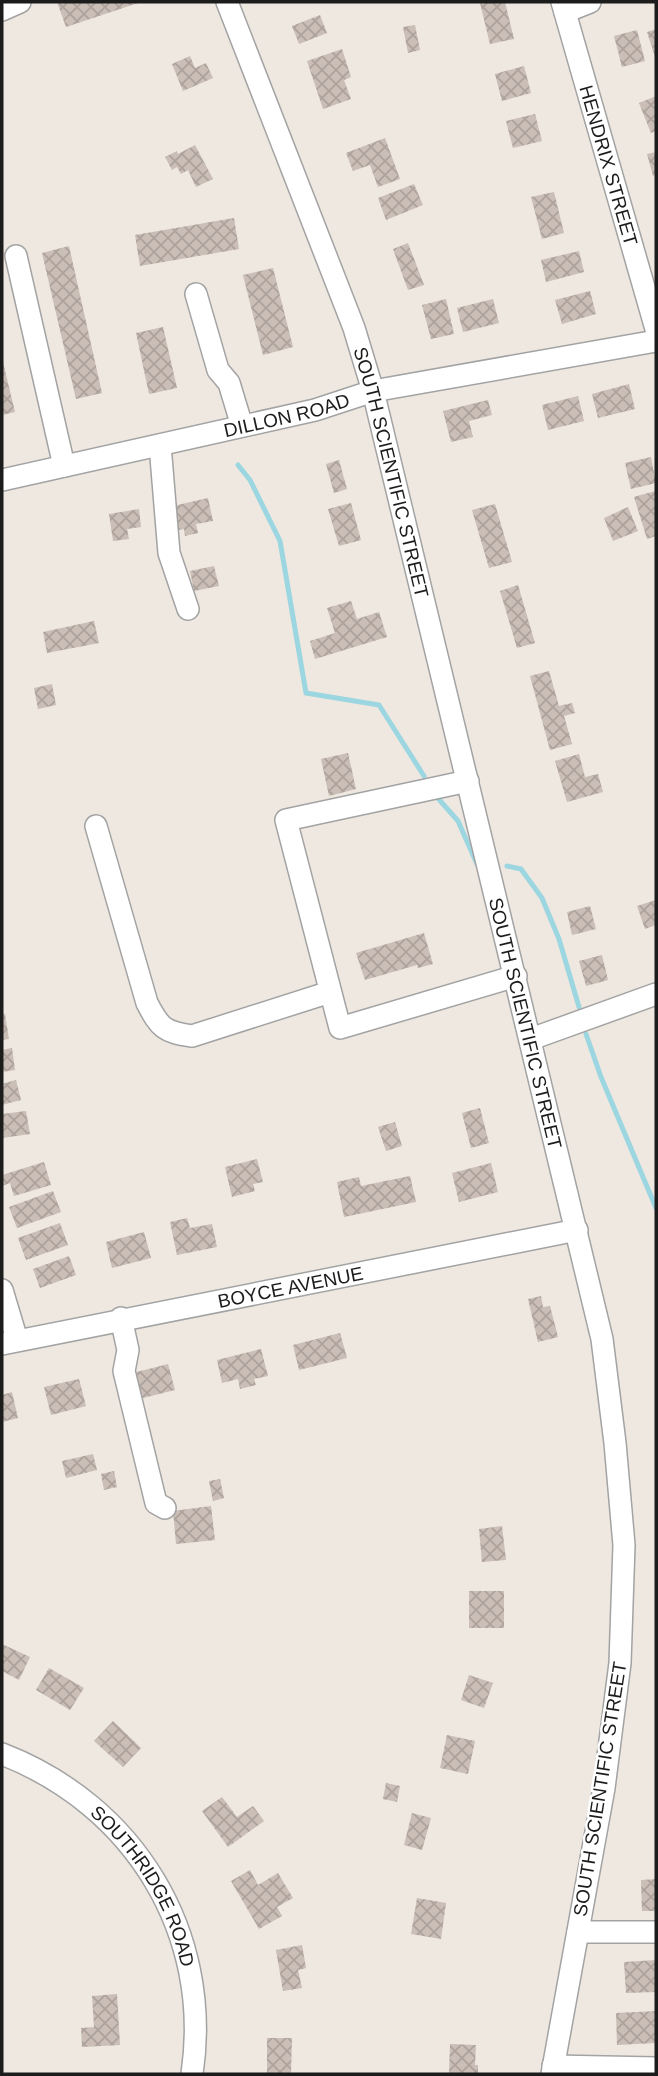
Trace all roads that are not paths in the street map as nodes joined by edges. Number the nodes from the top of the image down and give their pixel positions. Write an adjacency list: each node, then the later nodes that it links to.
1 (20, 2): 5 (street)
2 (227, 2): 10 (street, SOUTH SCIENTIFIC STREET)
3 (590, 2): 4 (street)
4 (563, 7): 8 (street, HENDRIX STREET)
5 (2, 10)
6 (16, 256): 13 (street)
7 (196, 293): 11 (street)
8 (656, 329)
9 (656, 341): 10 (street, DILLON ROAD)
10 (373, 391): 11 (street, DILLON ROAD); 16 (street, SOUTH SCIENTIFIC STREET)
11 (242, 426): 12 (street, DILLON ROAD)
12 (160, 444): 13 (street, DILLON ROAD); 15 (street)
13 (64, 466): 14 (street, DILLON ROAD)
14 (2, 480)
15 (188, 609)
16 (468, 781): 18 (street, SOUTH SCIENTIFIC STREET); 19 (street)
17 (96, 825): 19 (street)
18 (516, 976): 19 (street); 21 (street, SOUTH SCIENTIFIC STREET)
19 (330, 992)
20 (656, 994): 21 (street)
21 (531, 1039): 22 (street, SOUTH SCIENTIFIC STREET)
22 (577, 1230): 24 (street, BOYCE AVENUE); 29 (street, SOUTH SCIENTIFIC STREET)
23 (2, 1290): 25 (street)
24 (121, 1318): 25 (street, BOYCE AVENUE); 26 (street)
25 (9, 1342)
26 (165, 1508)
27 (2, 1754): 32 (street, SOUTHRIDGE ROAD)
28 (656, 1932): 29 (street)
29 (578, 1933): 31 (street, SOUTH SCIENTIFIC STREET)
30 (656, 2068): 31 (street)
31 (552, 2070)
32 (192, 2074)

